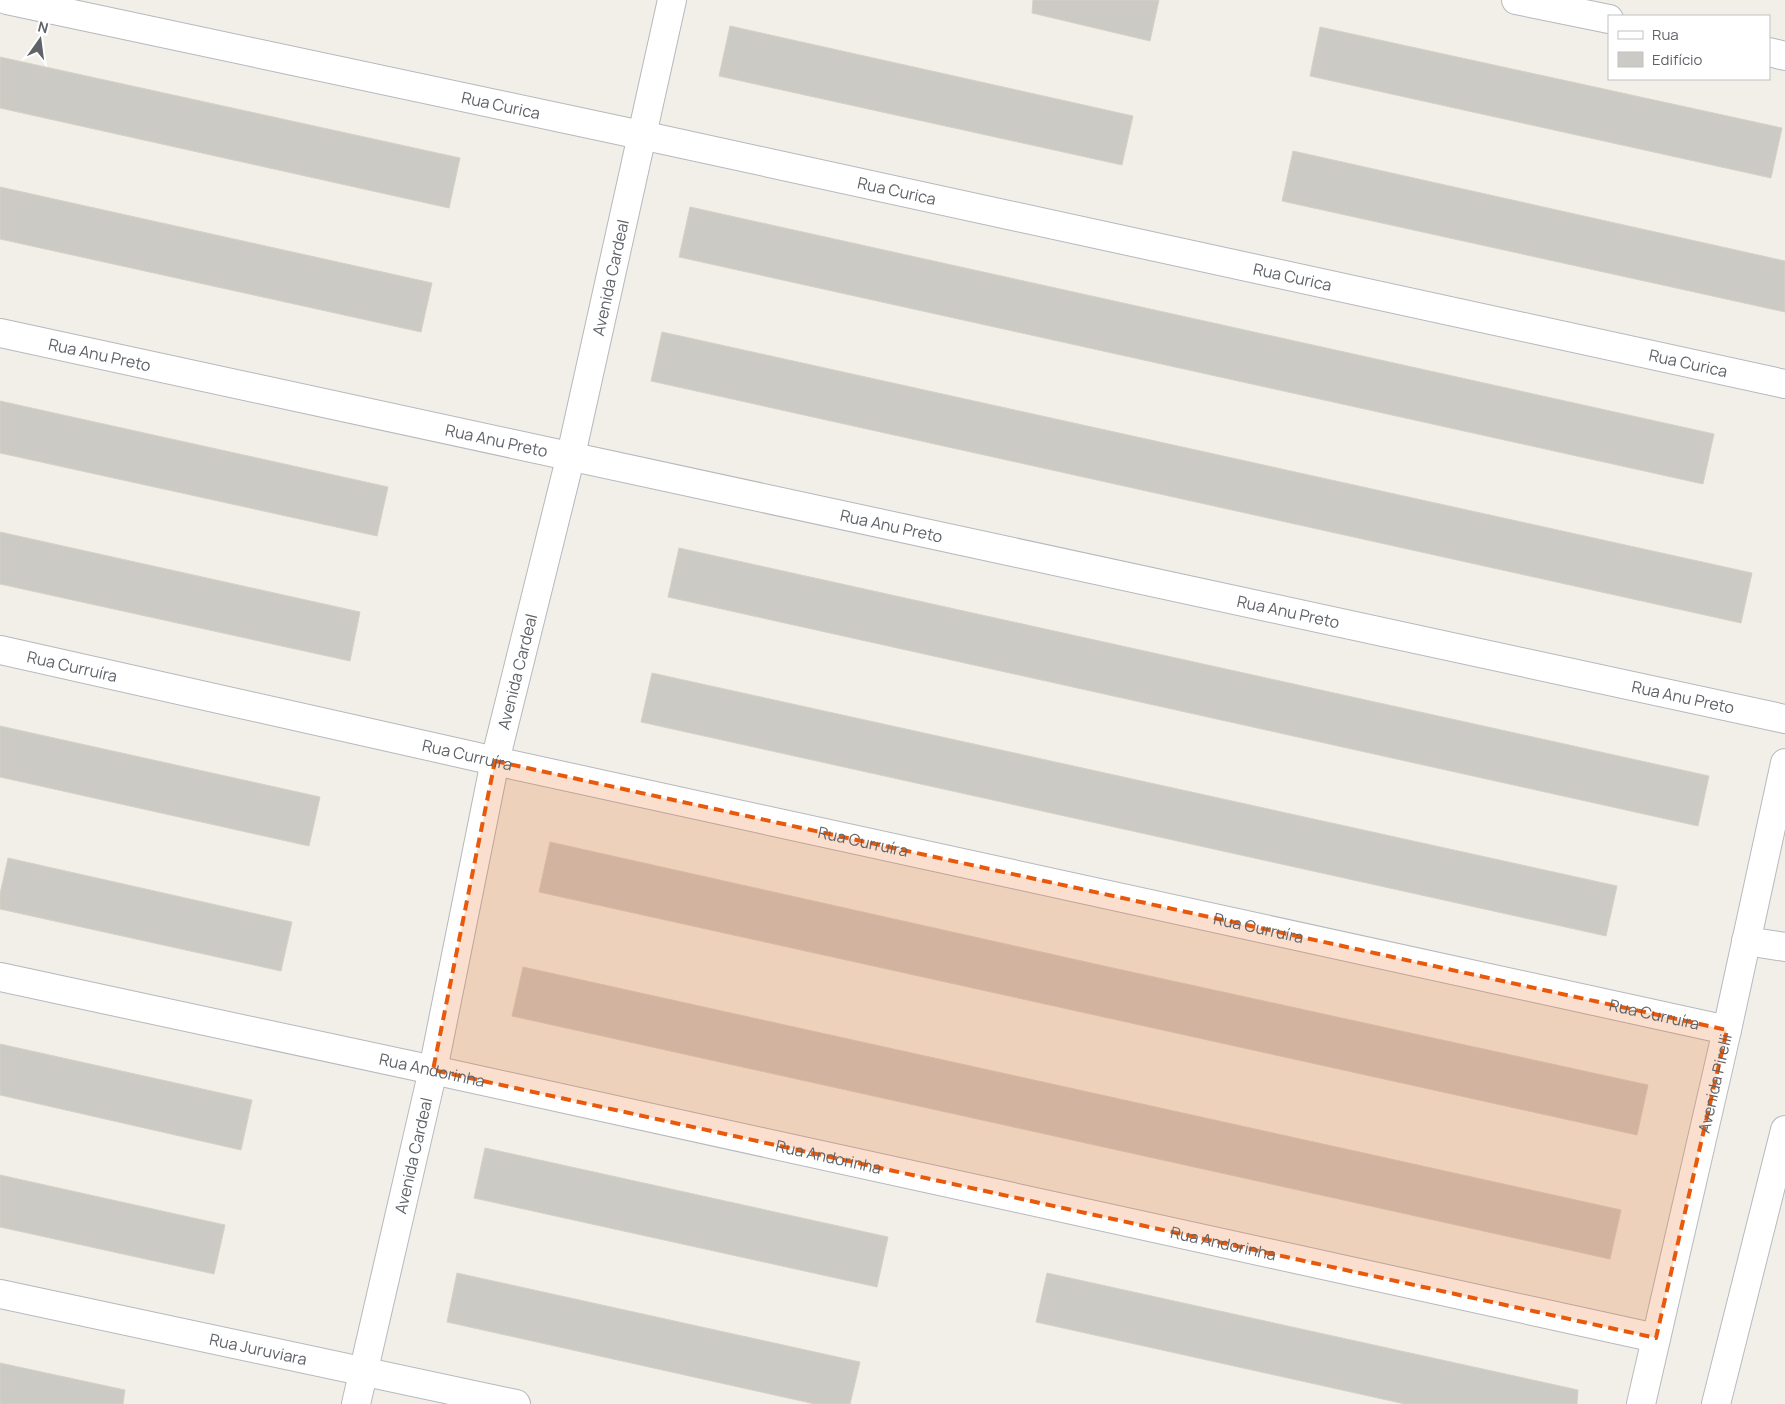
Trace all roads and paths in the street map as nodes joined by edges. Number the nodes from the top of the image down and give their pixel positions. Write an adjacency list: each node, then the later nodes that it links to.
1 (7, 0): 7 (street, Rua Curica)
2 (672, 0): 7 (street, Avenida Cardeal)
3 (1516, 0): 4 (street)
4 (1608, 19)
5 (1770, 52): 6 (street)
6 (1785, 56)
7 (641, 135): 9 (street, Rua Curica); 10 (street, Avenida Cardeal)
8 (0, 332): 10 (street, Rua Anu Preto)
9 (1785, 384)
10 (571, 455): 12 (street, Rua Anu Preto); 13 (street, Avenida Cardeal)
11 (0, 650): 13 (street, Rua Curruíra)
12 (1785, 719)
13 (496, 761): 18 (street, Rua Curruíra); 19 (street, Avenida Cardeal)
14 (1785, 763): 15 (street, Avenida Pirelli)
15 (1746, 941): 16 (street); 18 (street, Avenida Pirelli)
16 (1785, 947)
17 (0, 977): 19 (street, Rua Andorinha)
18 (1728, 1030): 22 (street, Avenida Pirelli)
19 (433, 1070): 22 (street, Rua Andorinha); 23 (street, Avenida Cardeal)
20 (1785, 1130): 27 (street)
21 (0, 1294): 23 (street, Rua Juruviara)
22 (1656, 1338): 26 (street, Avenida Pirelli)
23 (364, 1371): 24 (street, Avenida Cardeal); 25 (street, Rua Juruviara)
24 (356, 1404)
25 (516, 1404)
26 (1641, 1404)
27 (1716, 1404)

